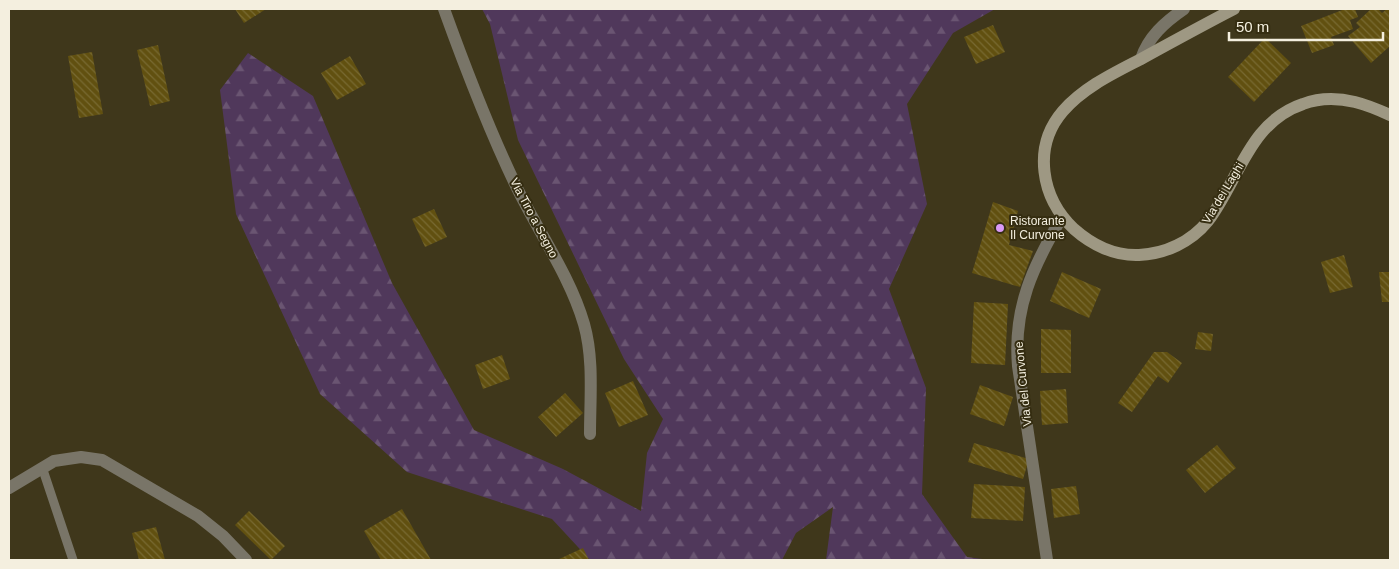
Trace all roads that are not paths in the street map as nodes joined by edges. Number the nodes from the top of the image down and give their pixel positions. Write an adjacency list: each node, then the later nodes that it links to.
1 (444, 9): 7 (street, Via Tiro a Segno)
2 (1184, 9): 4 (street)
3 (1234, 9): 4 (main road, Via dei Laghi)
4 (1141, 59): 6 (main road, Via dei Laghi)
5 (1390, 115): 6 (main road, Via dei Laghi)
6 (1062, 217): 12 (street, Via del Curvone)
7 (590, 434)
8 (42, 467): 9 (street); 10 (lane); 11 (street)
9 (9, 488)
10 (73, 560)
11 (246, 560)
12 (1047, 560)

